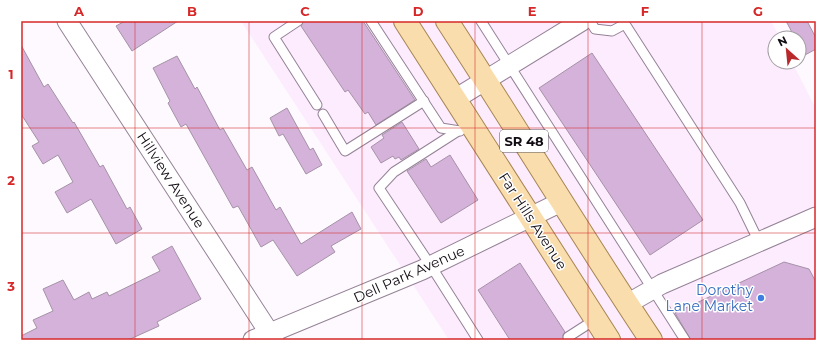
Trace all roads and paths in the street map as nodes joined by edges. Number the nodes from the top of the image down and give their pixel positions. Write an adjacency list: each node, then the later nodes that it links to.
1 (67, 21): 26 (street, Hillview Avenue)
2 (298, 21): 14 (lane)
3 (371, 21): 13 (lane)
4 (405, 21): 12 (main road, Far Hills Avenue / SR 48)
5 (447, 21): 11 (main road, SR 48)
6 (481, 21): 10 (lane)
7 (582, 21): 10 (street)
8 (590, 21): 9 (lane)
9 (627, 23): 20 (lane)
10 (510, 66): 11 (street); 22 (lane)
11 (486, 80): 12 (street); 17 (main road, SR 48)
12 (455, 98): 16 (main road, Far Hills Avenue / SR 48)
13 (424, 101): 15 (lane); 16 (lane)
14 (317, 105)
15 (323, 114)
16 (468, 132): 18 (main road, Far Hills Avenue / SR 48); 21 (lane)
17 (561, 202): 18 (street, Dell Park Avenue); 23 (main road, SR 48)
18 (531, 217): 21 (street, Dell Park Avenue); 24 (main road, Far Hills Avenue / SR 48)
19 (816, 217): 20 (street)
20 (759, 242): 22 (street)
21 (431, 266): 26 (street, Dell Park Avenue); 27 (lane)
22 (652, 289): 23 (street); 30 (lane)
23 (627, 304): 29 (main road, SR 48)
24 (596, 319): 25 (lane); 28 (main road, Far Hills Avenue / SR 48)
25 (568, 337)
26 (266, 338)
27 (478, 340)
28 (609, 340)
29 (651, 340)
30 (685, 340)

